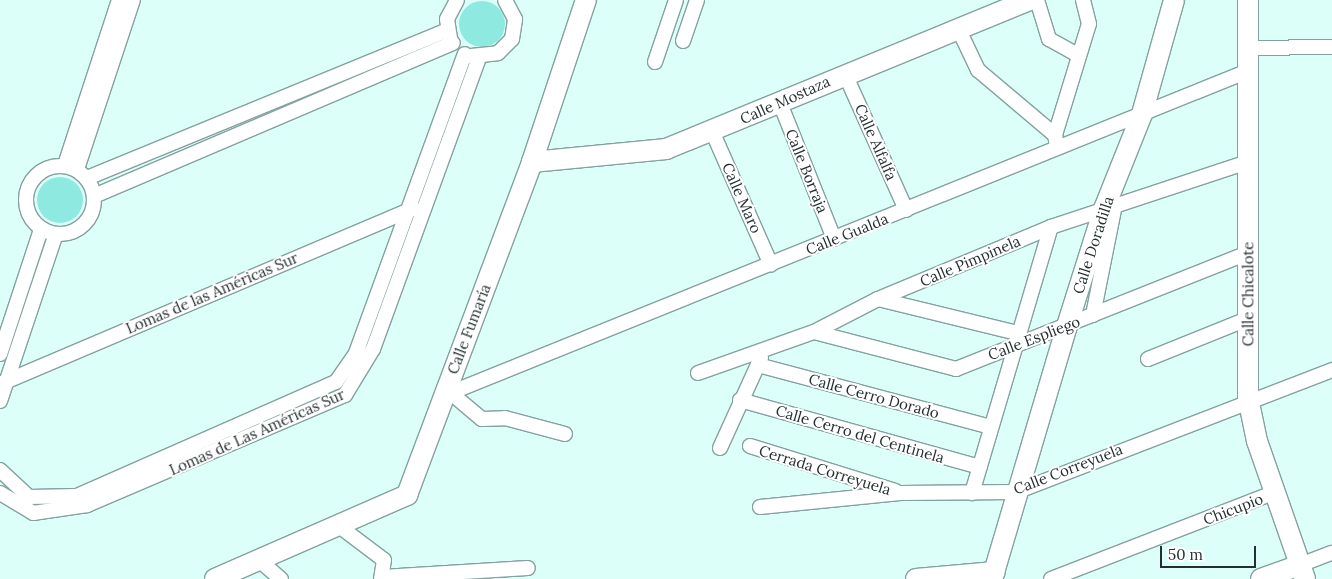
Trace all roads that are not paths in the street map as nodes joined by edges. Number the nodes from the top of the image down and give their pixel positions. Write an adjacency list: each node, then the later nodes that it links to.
1 (457, 0): 13 (street)
2 (505, 0): 19 (street)
3 (586, 0): 29 (street, Calle Fumaría)
4 (676, 0): 20 (street)
5 (697, 0): 14 (street)
6 (1030, 0): 12 (street, Calle Mostaza)
7 (1037, 0): 18 (street)
8 (1083, 0): 18 (street)
9 (1174, 0): 25 (street, Calle Doradilla)
10 (1248, 0): 16 (street, Calle Chicalote)
11 (125, 3): 31 (street)
12 (958, 28): 22 (street, Calle Mostaza); 28 (street)
13 (450, 36): 17 (street); 24 (street); 26 (street)
14 (683, 41)
15 (1332, 47): 16 (street)
16 (1249, 48): 21 (street, Calle Chicalote)
17 (465, 54): 19 (street); 36 (street, Lomas de Las Américas Sur)
18 (1078, 54): 28 (street)
19 (479, 58): 33 (street, Lomas de Las Américas Sur)
20 (655, 62)
21 (1248, 71): 25 (street, Calle Gualda); 30 (street, Calle Chicalote)
22 (845, 74): 23 (street, Calle Mostaza); 35 (street, Calle Alfalfa)
23 (780, 103): 27 (street, Calle Mostaza); 40 (street, Calle Borraja)
24 (266, 106): 26 (street); 31 (street)
25 (1142, 114): 28 (street, Calle Gualda); 34 (street, Calle Doradilla)
26 (272, 123): 32 (street)
27 (712, 131): 29 (street, Calle Mostaza); 42 (street, Calle Maro)
28 (1056, 141): 35 (street, Calle Gualda)
29 (532, 162): 56 (street, Calle Fumaría)
30 (1248, 162): 34 (street, Calle Pimpinela); 41 (street, Calle Chicalote)
31 (76, 171): 32 (street); 38 (street)
32 (94, 196): 39 (street)
33 (425, 205): 36 (street, Lomas de las Américas Sur); 65 (street, Lomas de Las Américas Sur)
34 (1110, 207): 37 (street, Calle Pimpinela); 44 (street); 46 (street, Calle Doradilla)
35 (906, 210): 40 (street, Calle Gualda)
36 (407, 211): 55 (street, Lomas de las Américas Sur); 62 (street, Lomas de Las Américas Sur)
37 (1050, 227): 43 (street, Calle Pimpinela); 48 (street)
38 (41, 229): 39 (street); 50 (street)
39 (56, 234): 55 (street)
40 (834, 239): 42 (street, Calle Gualda)
41 (1248, 253): 44 (street, Calle Espliego); 45 (street, Calle Chicalote)
42 (771, 265): 56 (street, Calle Gualda)
43 (878, 299): 47 (street, Calle Pimpinela); 48 (street)
44 (1093, 315): 46 (street, Calle Espliego)
45 (1247, 319): 51 (street); 57 (street, Calle Chicalote)
46 (1067, 326): 48 (street, Calle Espliego); 68 (street, Calle Doradilla)
47 (814, 332): 48 (street, Calle Espliego); 49 (street, Calle Pimpinela)
48 (1016, 340): 60 (street)
49 (767, 348): 52 (street); 54 (street, Calle Pimpinela)
50 (0, 354)
51 (1148, 359)
52 (758, 365): 58 (street); 60 (street, Calle Cerro Dorado)
53 (1332, 370): 57 (street, Calle Correyuela)
54 (698, 373)
55 (4, 382): 59 (street)
56 (448, 395): 61 (street); 74 (street, Calle Fumaría)
57 (1248, 398): 68 (street, Calle Correyuela); 69 (street, Calle Chicalote)
58 (740, 400): 64 (street); 66 (street, Calle Cerro del Centinela)
59 (0, 401)
60 (991, 427): 66 (street)
61 (565, 434)
62 (201, 440): 65 (street); 67 (street, Lomas de Las Américas Sur)
63 (750, 446): 71 (street, Cerrada Correyuela)
64 (720, 448)
65 (208, 454): 70 (street, Lomas de Las Américas Sur)
66 (980, 467): 72 (street)
67 (0, 470)
68 (1016, 492): 72 (street, Calle Correyuela); 79 (street, Calle Doradilla)
69 (1275, 492): 78 (street, Calle Chicalote); 84 (street, Chicupio)
70 (0, 493)
71 (900, 493): 72 (street, Calle Correyuela); 73 (street, Calle Correyuela)
72 (972, 493)
73 (760, 508)
74 (339, 526): 76 (street); 80 (street)
75 (1332, 553): 78 (street)
76 (259, 560): 81 (street); 82 (street)
77 (528, 568): 80 (street)
78 (1303, 572): 85 (street)
79 (993, 576): 83 (street)
80 (382, 578)
81 (215, 579)
82 (281, 579)
83 (917, 579)
84 (1051, 579)
85 (1261, 579)

